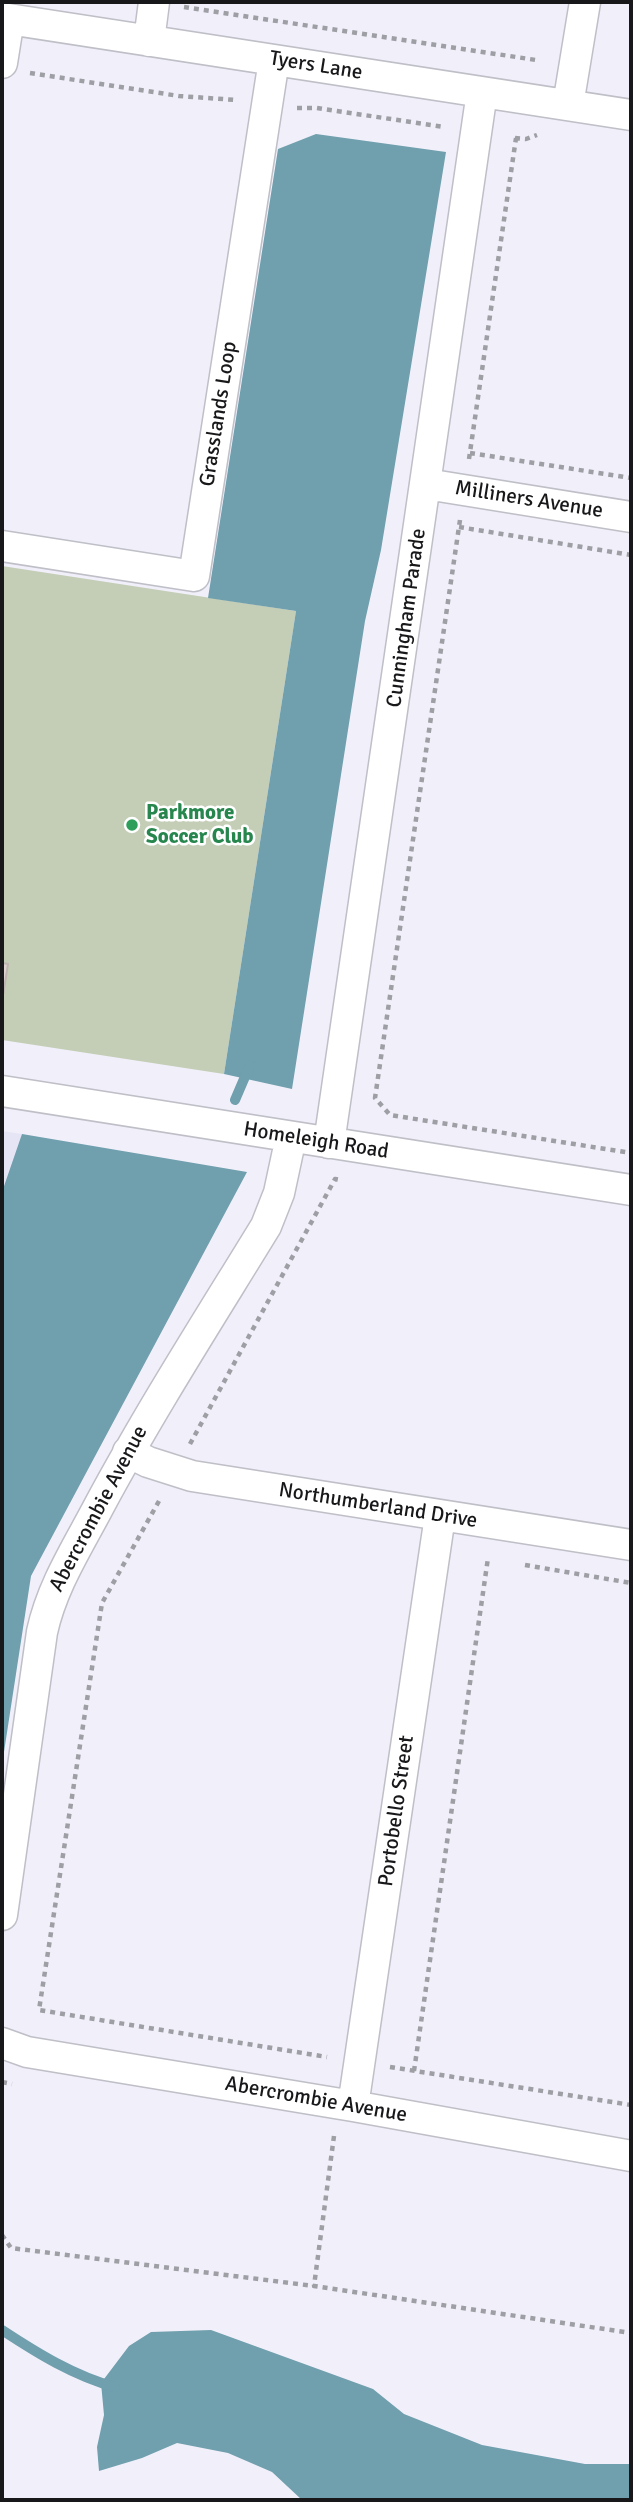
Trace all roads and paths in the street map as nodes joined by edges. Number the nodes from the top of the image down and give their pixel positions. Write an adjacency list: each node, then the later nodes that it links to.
1 (154, 2): 4 (street); 6 (path)
2 (585, 2): 10 (street)
3 (5, 18): 4 (street, Tyers Lane); 7 (street)
4 (149, 41): 5 (street, Tyers Lane)
5 (274, 60): 8 (street, Tyers Lane); 9 (street, Grasslands Loop)
6 (536, 60)
7 (15, 68): 9 (path)
8 (482, 92): 10 (street, Tyers Lane); 12 (street, Cunningham Parade)
9 (267, 105): 12 (path); 21 (street, Grasslands Loop)
10 (568, 105): 11 (street, Tyers Lane)
11 (631, 115)
12 (477, 132): 14 (path); 17 (street, Cunningham Parade)
13 (550, 137): 14 (path)
14 (516, 138): 15 (path)
15 (470, 453): 16 (path); 18 (path)
16 (631, 478)
17 (426, 484): 18 (street, Milliners Avenue); 25 (street, Cunningham Parade)
18 (464, 490): 19 (street, Milliners Avenue); 20 (path)
19 (631, 517)
20 (459, 527): 22 (path); 26 (path)
21 (2, 546)
22 (631, 555)
23 (2, 1091): 24 (street, Homeleigh Road)
24 (291, 1137): 25 (street, Homeleigh Road); 29 (street, Abercrombie Avenue)
25 (329, 1143): 28 (street, Homeleigh Road)
26 (631, 1153)
27 (349, 1181): 30 (path)
28 (631, 1190)
29 (128, 1452): 30 (street, Northumberland Drive); 34 (street, Abercrombie Avenue)
30 (175, 1472): 31 (street, Northumberland Drive); 36 (path)
31 (440, 1516): 32 (street, Northumberland Drive); 36 (street, Portobello Street)
32 (631, 1545)
33 (488, 1558): 37 (path)
34 (2, 1915)
35 (2, 2043): 38 (street, Abercrombie Avenue)
36 (359, 2063): 37 (path); 38 (street, Portobello Street)
37 (414, 2071): 39 (path)
38 (346, 2105): 40 (street, Abercrombie Avenue); 42 (path)
39 (631, 2105)
40 (631, 2156)
41 (2, 2235): 42 (path)
42 (314, 2286): 43 (path)
43 (631, 2333)

